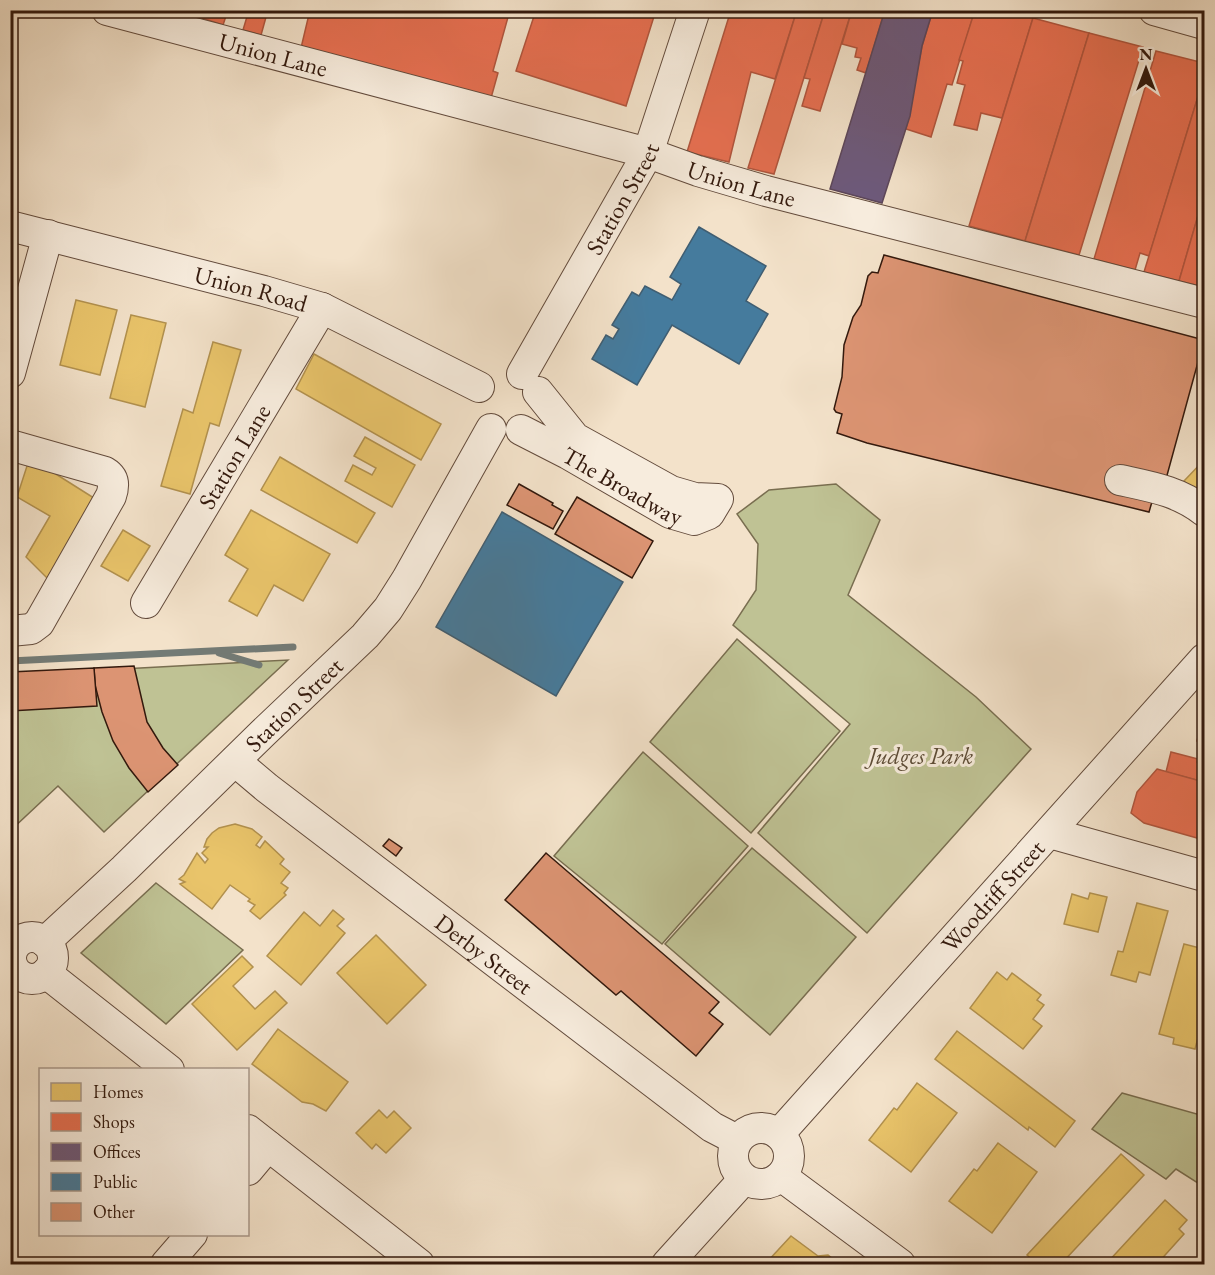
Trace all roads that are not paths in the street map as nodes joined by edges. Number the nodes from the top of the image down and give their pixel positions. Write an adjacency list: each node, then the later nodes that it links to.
1 (107, 10): 5 (street, Union Lane)
2 (695, 10): 5 (street, Station Street)
3 (1154, 10): 4 (street)
4 (1204, 24)
5 (648, 153): 8 (street, Union Lane); 11 (street, Station Street)
6 (10, 226): 7 (street, Union Road)
7 (48, 235): 9 (street, Union Road); 10 (street)
8 (1204, 303)
9 (322, 308): 12 (street, Union Road); 18 (street, Station Lane)
10 (10, 373)
11 (530, 383): 12 (street); 14 (street); 14 (street, The Broadway)
12 (480, 387): 13 (street)
13 (491, 429): 14 (street); 21 (street, Station Street)
14 (521, 430)
15 (10, 445): 19 (street)
16 (1120, 480): 17 (street)
17 (1204, 511)
18 (146, 603)
19 (10, 631)
20 (1204, 659): 22 (street, Woodriff Street)
21 (235, 761): 24 (street, Station Street); 30 (street, Derby Street)
22 (1050, 833): 23 (street); 28 (street, Woodriff Street)
23 (1204, 876)
24 (45, 942): 25 (street); 26 (street)
25 (13, 971): 26 (street)
26 (46, 973): 27 (street)
27 (166, 1068)
28 (779, 1134): 30 (street); 32 (street)
29 (258, 1138): 31 (street); 36 (street)
30 (738, 1140): 33 (street)
31 (249, 1167)
32 (781, 1176): 33 (street); 38 (street)
33 (744, 1179): 37 (street)
34 (190, 1236): 35 (street)
35 (166, 1264)
36 (418, 1264)
37 (667, 1264)
38 (900, 1264)

